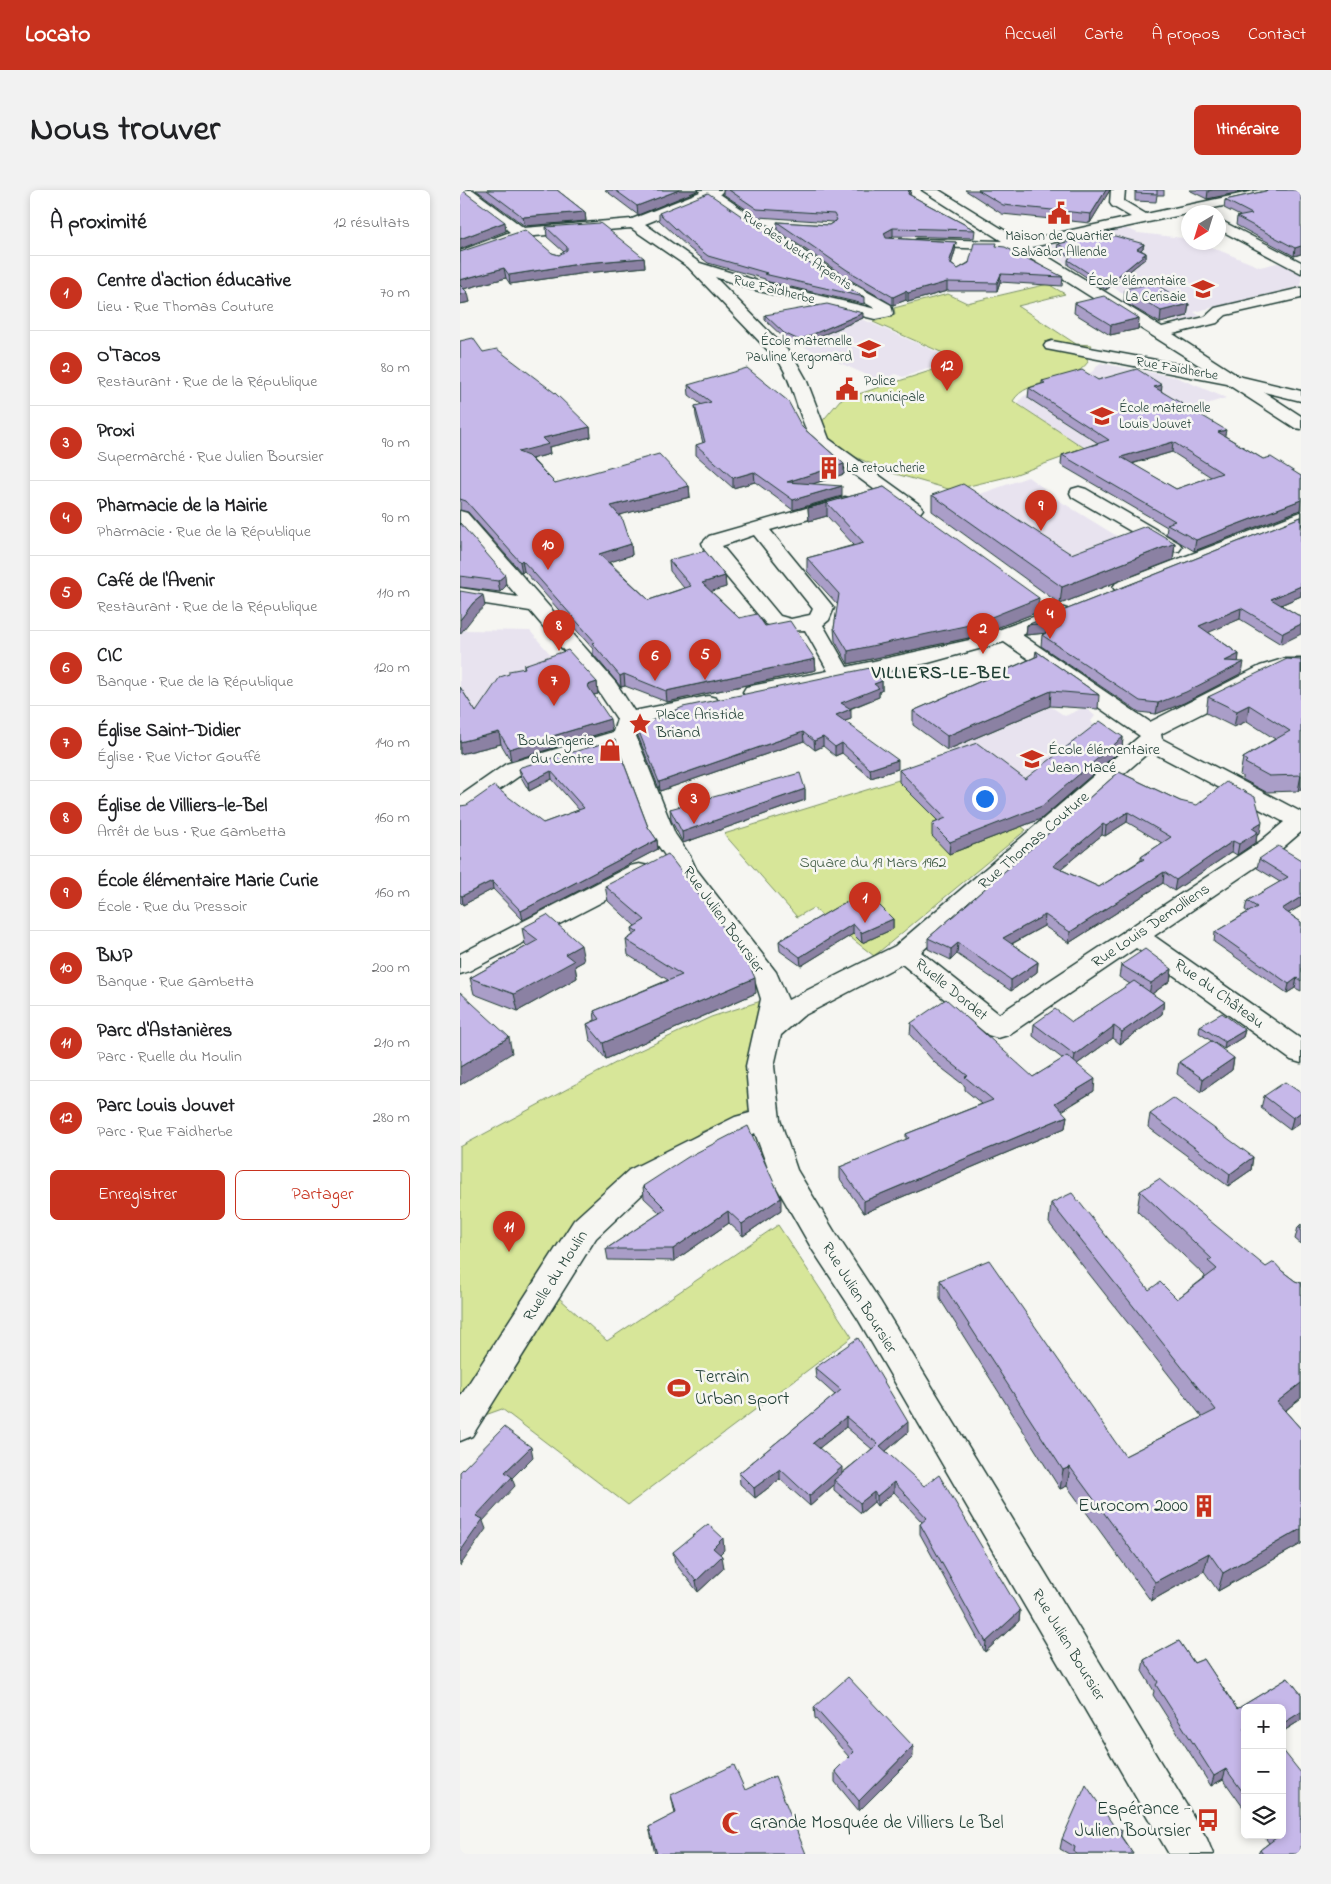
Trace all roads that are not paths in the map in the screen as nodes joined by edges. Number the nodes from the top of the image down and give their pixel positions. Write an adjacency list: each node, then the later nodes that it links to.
1 (464, 190): 13 (street)
2 (929, 190): 17 (street)
3 (1118, 190): 8 (street)
4 (1279, 190): 6 (street)
5 (711, 191): 9 (street); 10 (street, Rue des Neuf Arpents)
6 (1216, 205)
7 (1181, 212): 8 (street)
8 (1142, 218): 17 (street)
9 (634, 223): 13 (street); 21 (street)
10 (754, 223): 11 (street); 24 (street, Rue des Neuf Arpents)
11 (782, 225)
12 (1226, 227): 19 (street)
13 (526, 232): 15 (street); 18 (street)
14 (902, 242): 16 (street)
15 (544, 245)
16 (966, 246): 17 (street); 20 (street)
17 (1017, 246): 27 (street)
18 (460, 256)
19 (1294, 258): 22 (street)
20 (962, 262)
21 (693, 264): 24 (street, Rue Faidherbe); 31 (street)
22 (1301, 268)
23 (1301, 293): 25 (street)
24 (885, 313)
25 (1167, 331)
26 (1052, 346): 27 (street, Rue Faidherbe)
27 (1230, 379): 28 (street, Rue Faidherbe); 29 (street)
28 (1301, 396)
29 (1301, 424)
30 (1079, 493): 36 (street)
31 (873, 495): 33 (street); 35 (street)
32 (460, 517): 37 (street, Rue Julien Boursier)
33 (925, 517)
34 (1301, 518): 36 (street)
35 (758, 528): 42 (street); 42 (street)
36 (1192, 560): 39 (street)
37 (517, 582): 38 (street); 40 (street, Rue Julien Boursier)
38 (463, 594): 40 (street)
39 (1103, 596)
40 (539, 606): 46 (street, Rue Julien Boursier)
41 (1060, 608): 43 (street)
42 (811, 624): 45 (street)
43 (1007, 635): 45 (street); 47 (street)
44 (1301, 666): 47 (street, Rue Thomas Couture)
45 (840, 673): 46 (street)
46 (627, 728): 48 (street); 50 (street, Rue Julien Boursier)
47 (1149, 736): 49 (street); 52 (street, Rue Thomas Couture)
48 (460, 807)
49 (1301, 820): 51 (street, Rue Louis Demolliens)
50 (673, 850): 53 (street); 55 (street, Rue Julien Boursier)
51 (1137, 936): 54 (street, Rue Louis Demolliens); 56 (street, Rue du Château)
52 (904, 952): 54 (street, Ruelle Dordet); 55 (street, Rue Thomas Couture)
53 (460, 965)
54 (998, 1028)
55 (767, 1032): 57 (street, Rue Julien Boursier)
56 (1301, 1053)
57 (765, 1120): 58 (street, Ruelle du Moulin); 59 (street, Rue Julien Boursier)
58 (460, 1426)
59 (1192, 1854)

